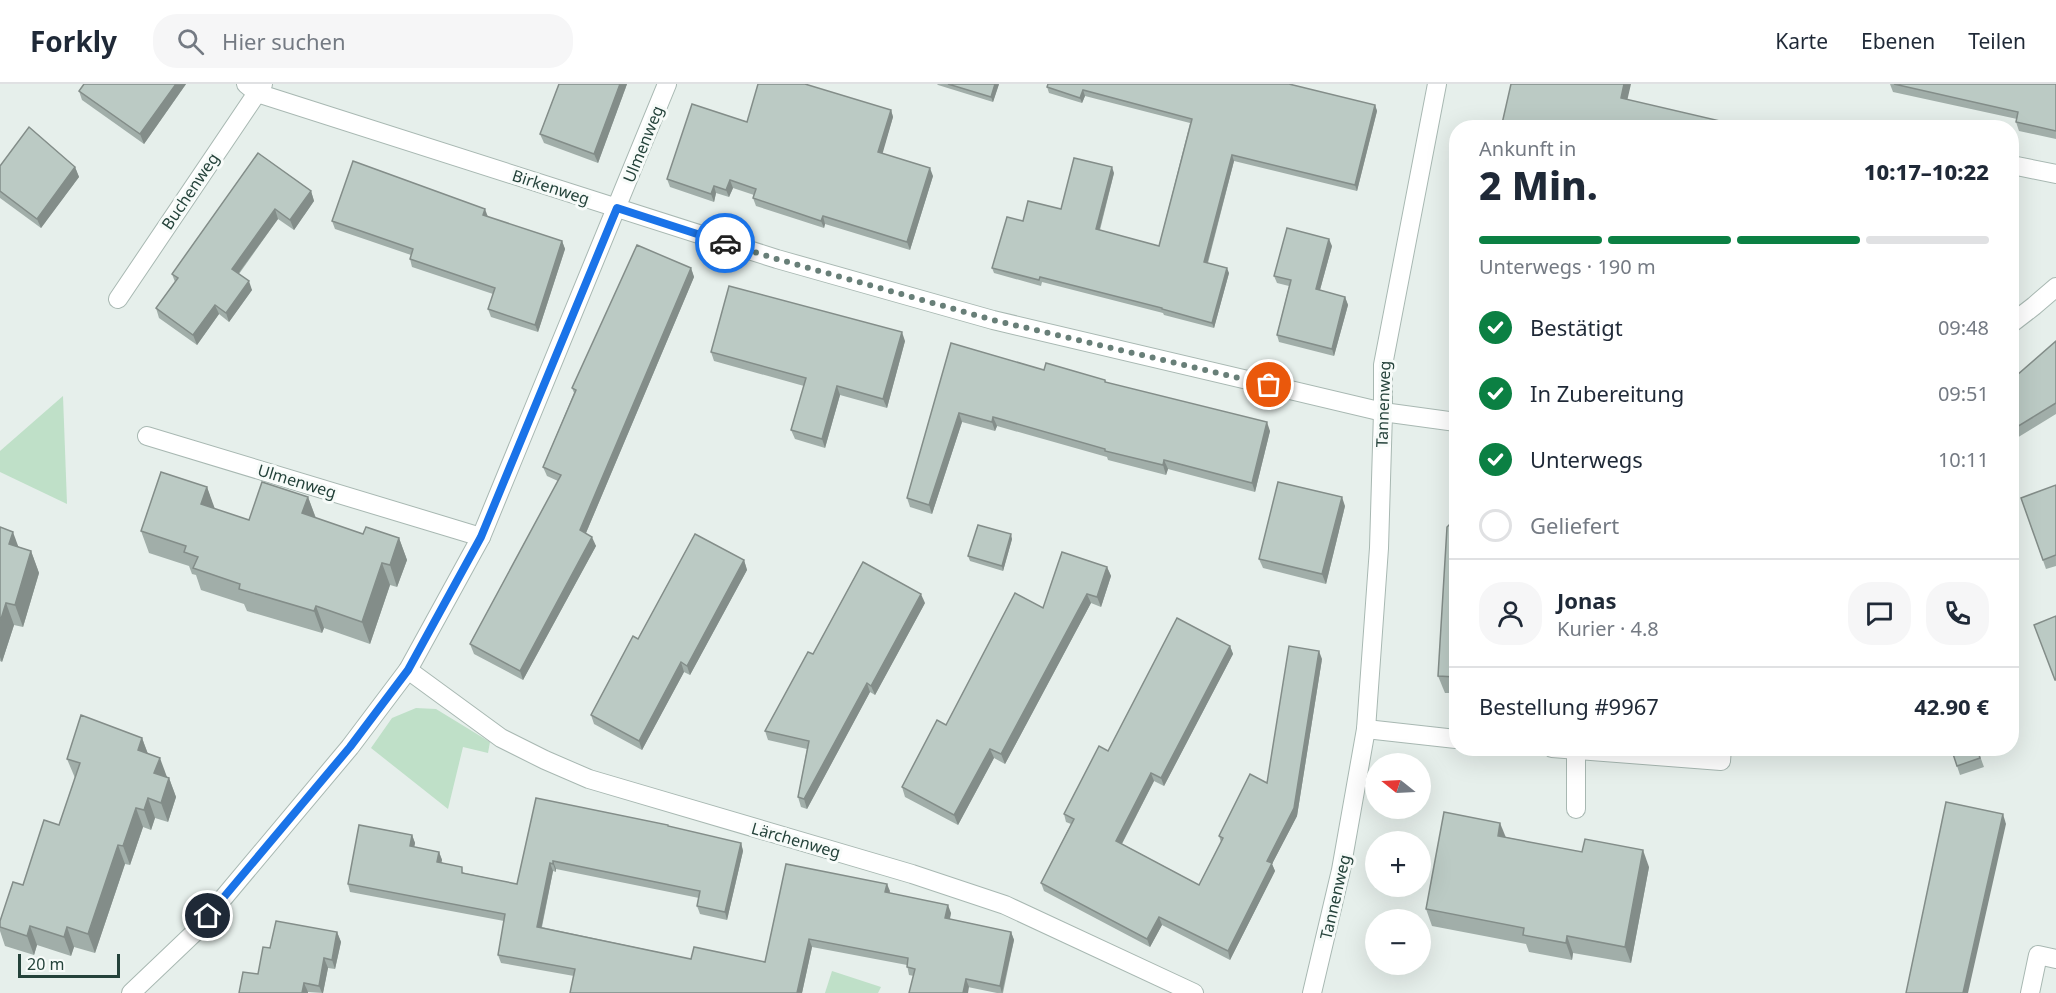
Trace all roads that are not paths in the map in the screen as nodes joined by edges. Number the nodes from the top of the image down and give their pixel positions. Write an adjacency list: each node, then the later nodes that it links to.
1 (667, 84): 6 (street, Ulmenweg)
2 (1437, 84): 10 (street, Tannenweg)
3 (255, 87): 6 (street, Birkenweg); 8 (street, Buchenweg)
4 (2019, 166): 5 (street)
5 (2056, 174)
6 (617, 208): 10 (street, Birkenweg); 13 (street, Ulmenweg)
7 (2056, 287): 9 (street)
8 (117, 299)
9 (2019, 318)
10 (1383, 412): 11 (street, Birkenweg); 15 (street, Tannenweg)
11 (1449, 421)
12 (147, 436): 13 (street, Ulmenweg)
13 (481, 537): 14 (street, Ulmenweg)
14 (408, 670): 22 (street, Ulmenweg); 23 (street, Lärchenweg)
15 (1366, 729): 16 (street); 24 (street, Tannenweg)
16 (1449, 738)
17 (1576, 756): 20 (street)
18 (1648, 756): 19 (street)
19 (1721, 756)
20 (1576, 809)
21 (2056, 959): 25 (street)
22 (131, 993)
23 (1194, 993)
24 (1312, 993)
25 (2030, 993)

